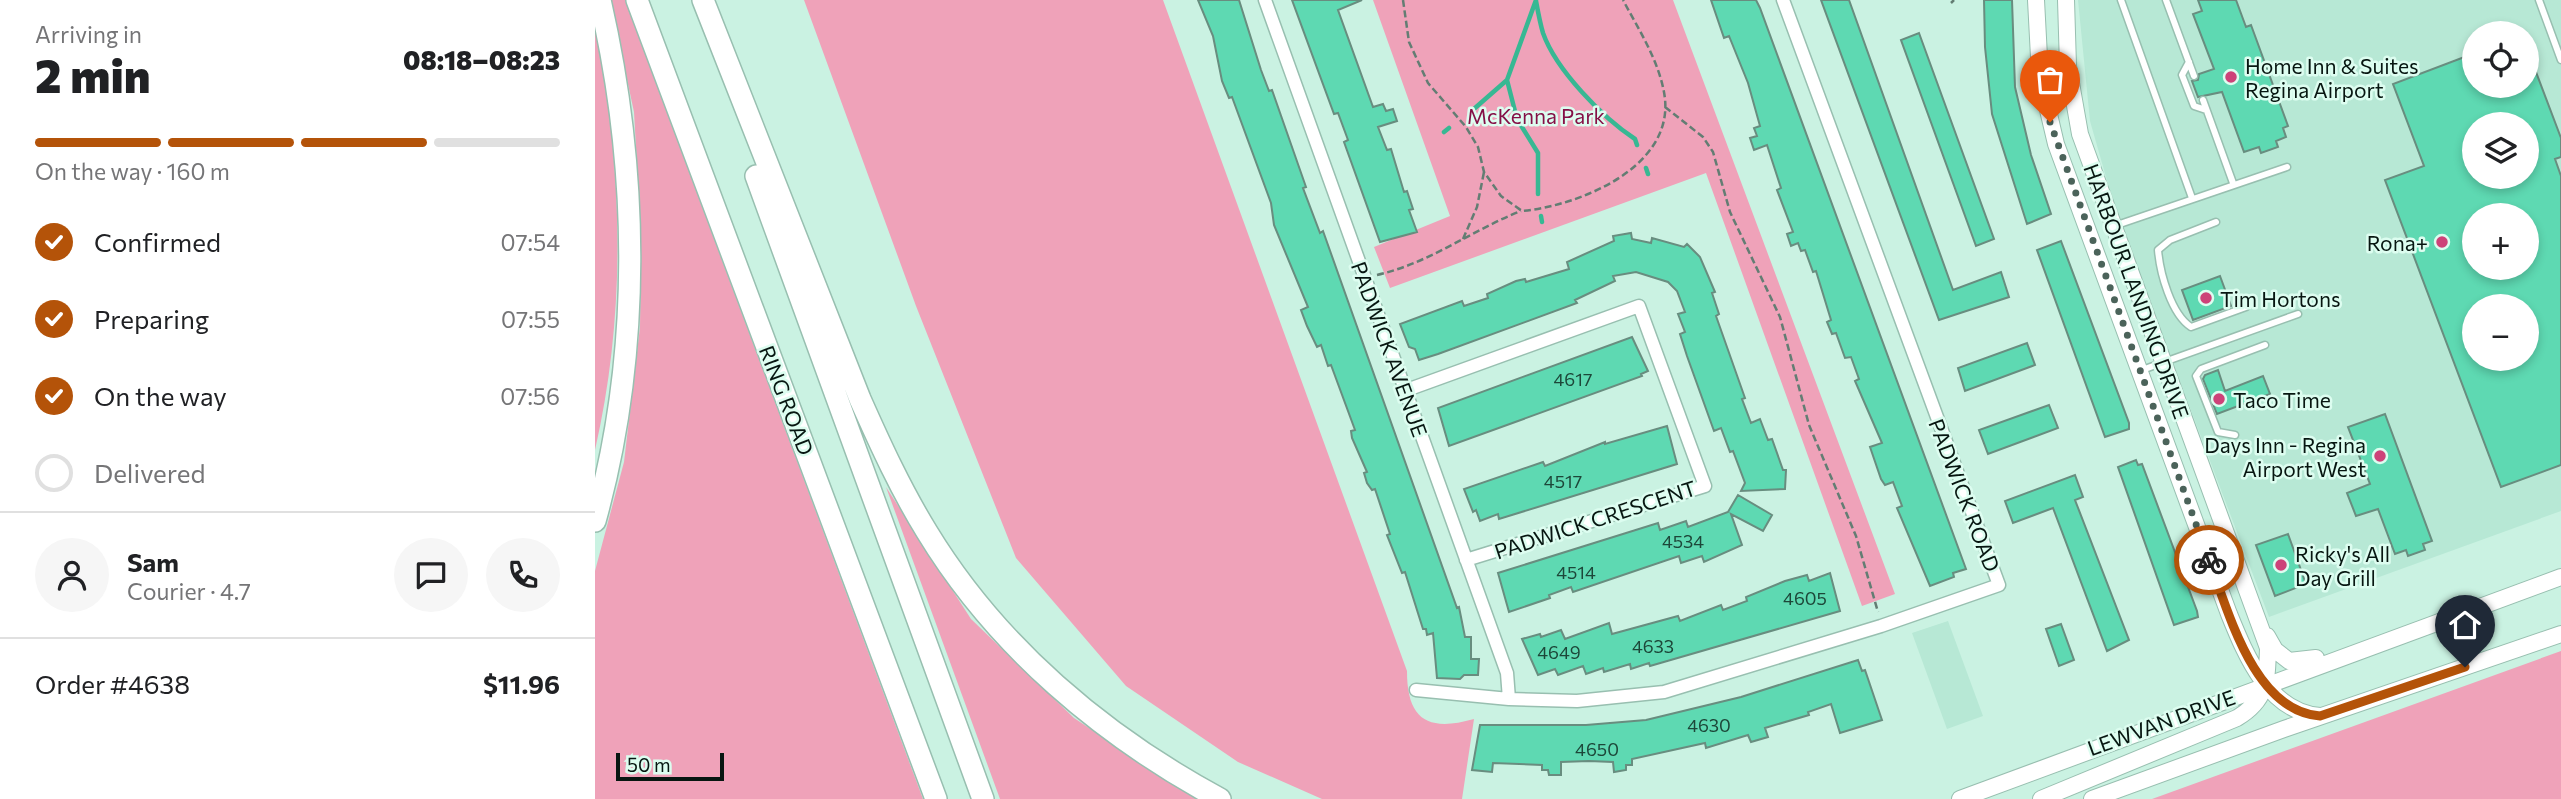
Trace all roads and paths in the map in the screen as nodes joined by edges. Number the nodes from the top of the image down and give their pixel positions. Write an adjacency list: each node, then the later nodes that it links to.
1 (600, 0): 36 (highway)
2 (637, 0): 47 (highway, RING ROAD)
3 (692, 0): 48 (highway)
4 (703, 0): 49 (highway)
5 (1265, 0): 28 (street, PADWICK AVENUE)
6 (1403, 0): 21 (path)
7 (1623, 0): 18 (path)
8 (1783, 0): 41 (street, PADWICK ROAD)
9 (2036, 0): 33 (main road, HARBOUR LANDING DRIVE)
10 (2066, 0): 26 (main road, HARBOUR LANDING DRIVE)
11 (2121, 0): 23 (lane)
12 (2166, 0): 15 (lane)
13 (2539, 0): 14 (lane)
14 (2561, 60)
15 (2189, 62): 16 (lane); 19 (lane)
16 (2194, 76)
17 (2203, 100): 19 (lane)
18 (1665, 107): 24 (path); 41 (path)
19 (2206, 110): 22 (lane)
20 (2287, 167): 22 (lane)
21 (1484, 172): 24 (path); 27 (path)
22 (2233, 183): 23 (lane)
23 (2192, 198): 26 (lane)
24 (1522, 211): 27 (path)
25 (2216, 222): 29 (lane)
26 (2112, 227): 32 (main road, HARBOUR LANDING DRIVE)
27 (1462, 241): 28 (path)
28 (1364, 278): 34 (street, PADWICK AVENUE)
29 (2246, 307)
30 (2298, 314): 32 (lane)
31 (2265, 345): 35 (lane)
32 (2162, 362): 33 (lane); 39 (main road, HARBOUR LANDING DRIVE)
33 (2139, 371): 43 (main road, HARBOUR LANDING DRIVE)
34 (1404, 391): 37 (street, PADWICK AVENUE); 37 (street, PADWICK CRESCENT)
35 (2235, 435)
36 (595, 521)
37 (1466, 560): 45 (street, PADWICK AVENUE)
38 (2561, 577): 40 (main road, LEWVAN DRIVE)
39 (2256, 616): 40 (main road); 43 (main road, HARBOUR LANDING DRIVE)
40 (2429, 625): 43 (main road, LEWVAN DRIVE)
41 (1881, 626): 45 (street, PADWICK ROAD)
42 (2561, 634): 46 (main road)
43 (2267, 684): 46 (main road); 50 (main road, LEWVAN DRIVE); 51 (main road)
44 (1416, 690): 45 (street, PADWICK ROAD)
45 (1509, 699)
46 (2320, 716): 52 (main road)
47 (936, 799)
48 (983, 799)
49 (1220, 799)
50 (1960, 799)
51 (2041, 799)
52 (2092, 799)

